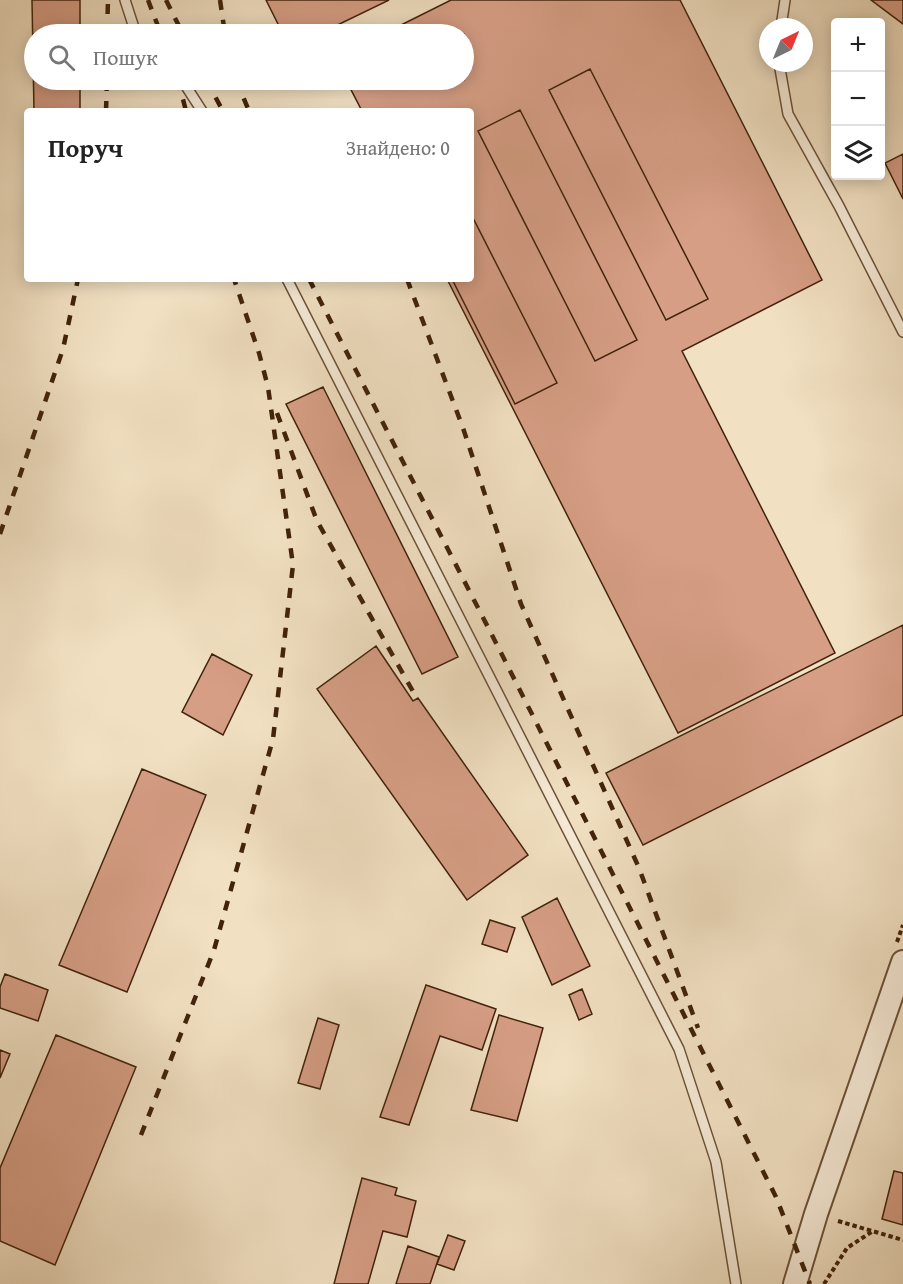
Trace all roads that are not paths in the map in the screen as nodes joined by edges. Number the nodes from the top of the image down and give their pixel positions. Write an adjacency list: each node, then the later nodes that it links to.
1 (125, 0): 4 (lane)
2 (785, 0): 3 (lane)
3 (782, 18)
4 (133, 24)
5 (781, 72): 9 (lane)
6 (188, 90): 7 (lane)
7 (199, 108)
8 (289, 282): 11 (lane)
9 (903, 332)
10 (903, 962): 12 (street)
11 (736, 1284)
12 (795, 1284)

